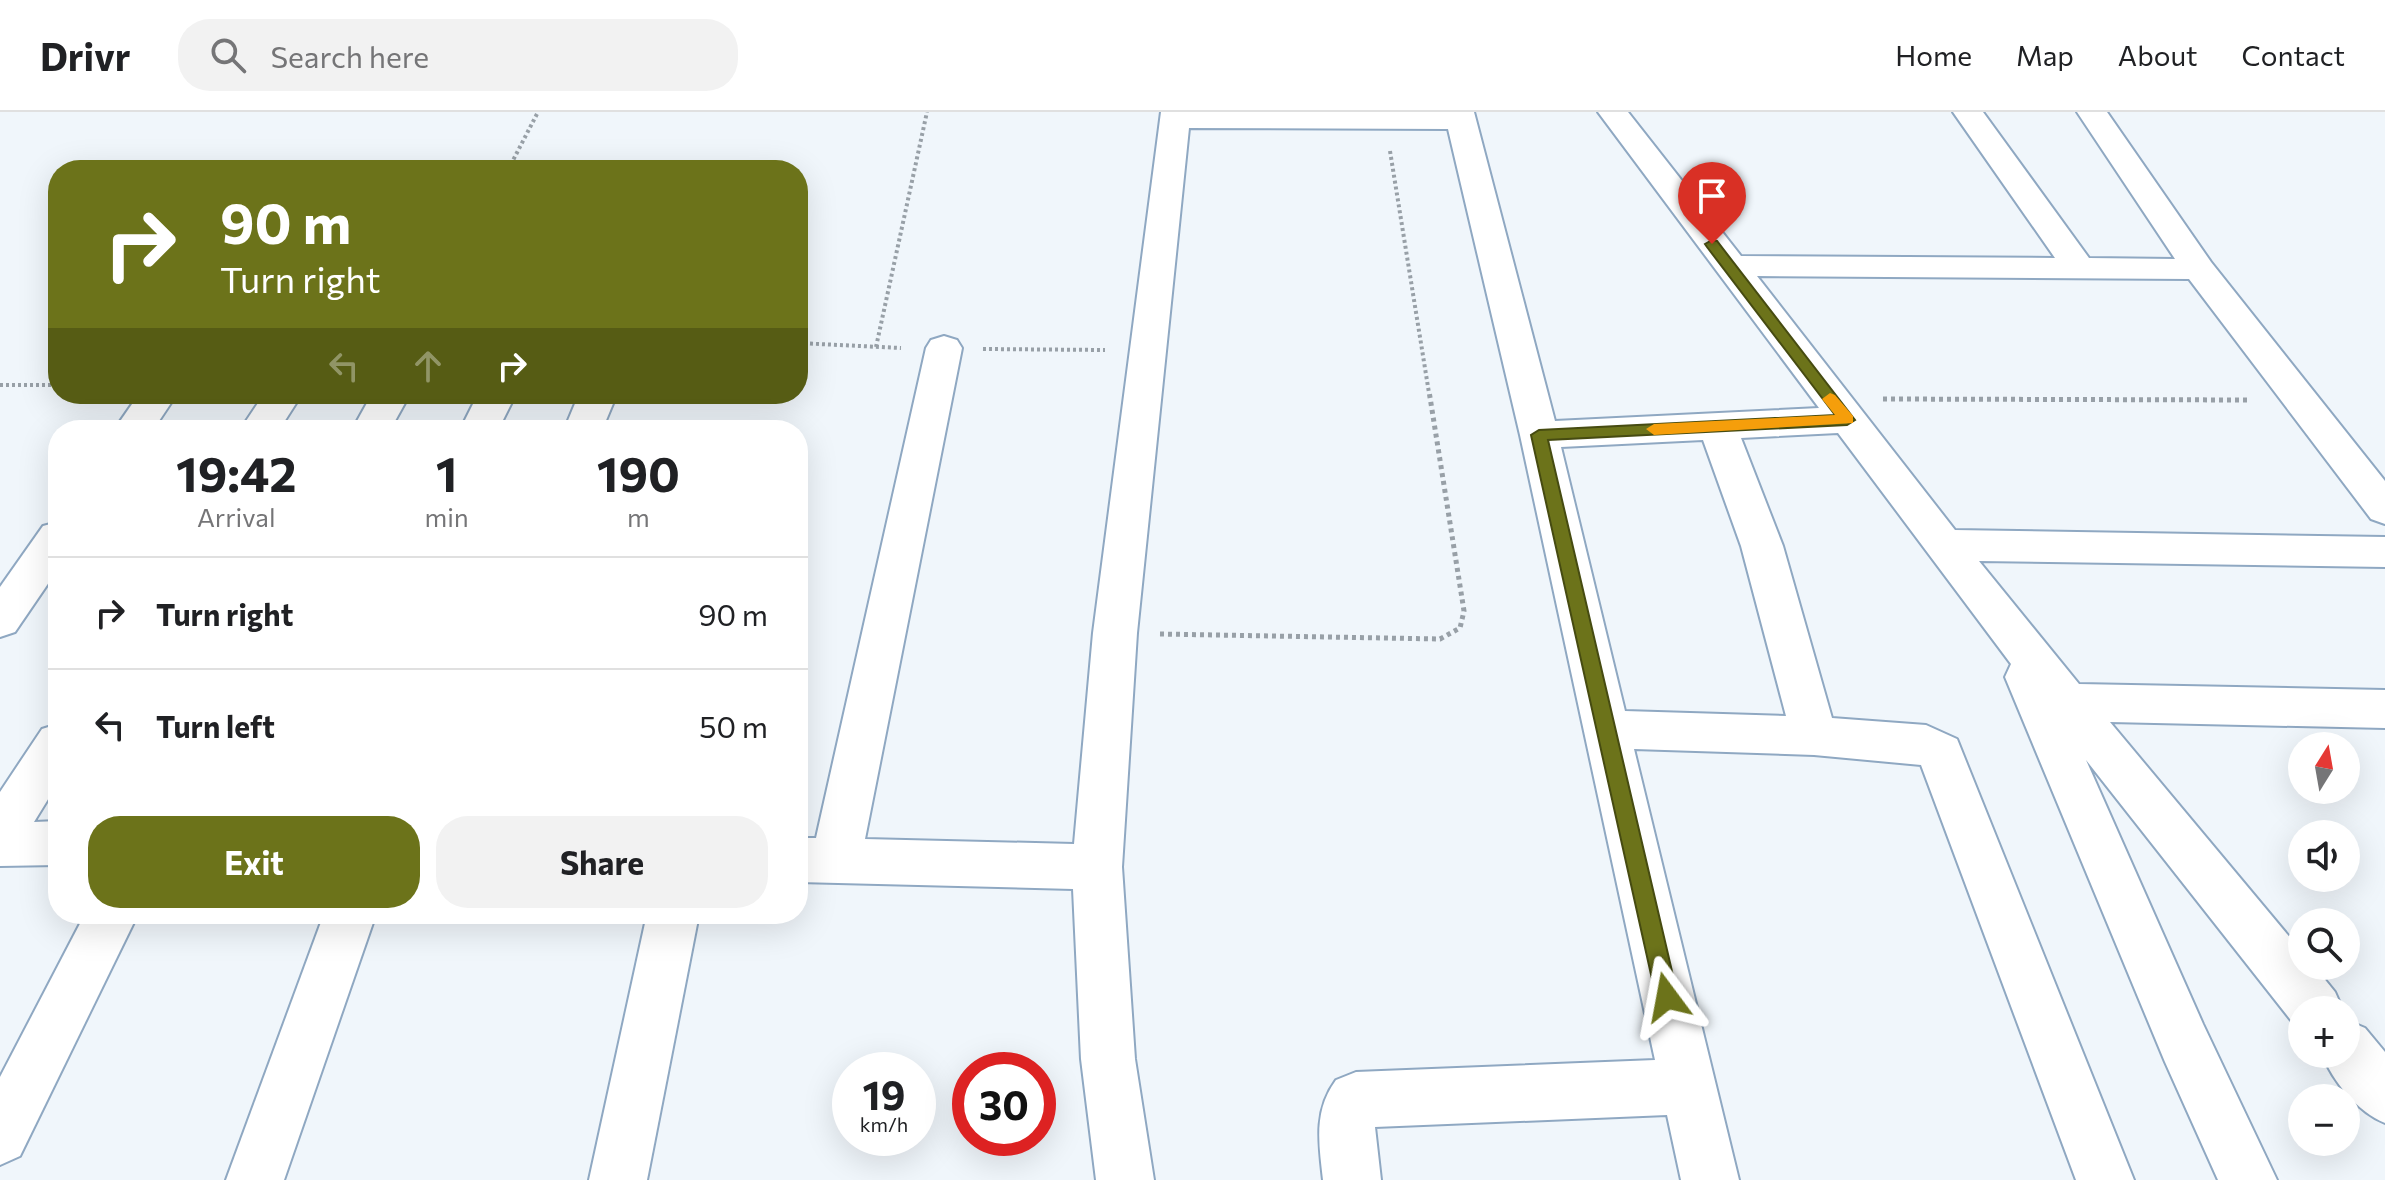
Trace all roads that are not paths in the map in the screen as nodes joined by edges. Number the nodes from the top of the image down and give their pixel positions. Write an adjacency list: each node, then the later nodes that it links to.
1 (1613, 112): 6 (street)
2 (1968, 112): 7 (street)
3 (2092, 112): 8 (street)
4 (1176, 116): 5 (street); 28 (street)
5 (1460, 116): 12 (street)
6 (1729, 266): 7 (street); 10 (street)
7 (2079, 268): 8 (street)
8 (2199, 269): 13 (street)
9 (944, 348): 27 (street)
10 (1838, 409): 11 (street); 14 (street)
11 (1717, 426): 12 (street); 22 (street)
12 (1539, 435): 21 (street)
13 (2385, 509)
14 (1946, 545): 16 (street); 18 (street)
15 (48, 551): 17 (street)
16 (2385, 552)
17 (0, 620)
18 (2004, 624): 19 (street); 43 (street)
19 (2066, 702): 20 (street); 32 (street)
20 (2385, 709)
21 (1606, 729): 22 (street); 34 (street)
22 (1814, 736): 42 (street)
23 (48, 759): 24 (street)
24 (0, 834)
25 (48, 843): 26 (street)
26 (0, 844)
27 (817, 861): 28 (street)
28 (1097, 867): 39 (street)
29 (107, 924): 36 (street)
30 (346, 924): 37 (street)
31 (671, 924): 38 (street)
32 (2305, 996)
33 (2360, 1064): 35 (street)
34 (1687, 1086): 40 (street); 41 (street)
35 (2385, 1095)
36 (0, 1136)
37 (255, 1180)
38 (618, 1180)
39 (1125, 1180)
40 (1352, 1180)
41 (1710, 1180)
42 (2105, 1180)
43 (2248, 1180)

